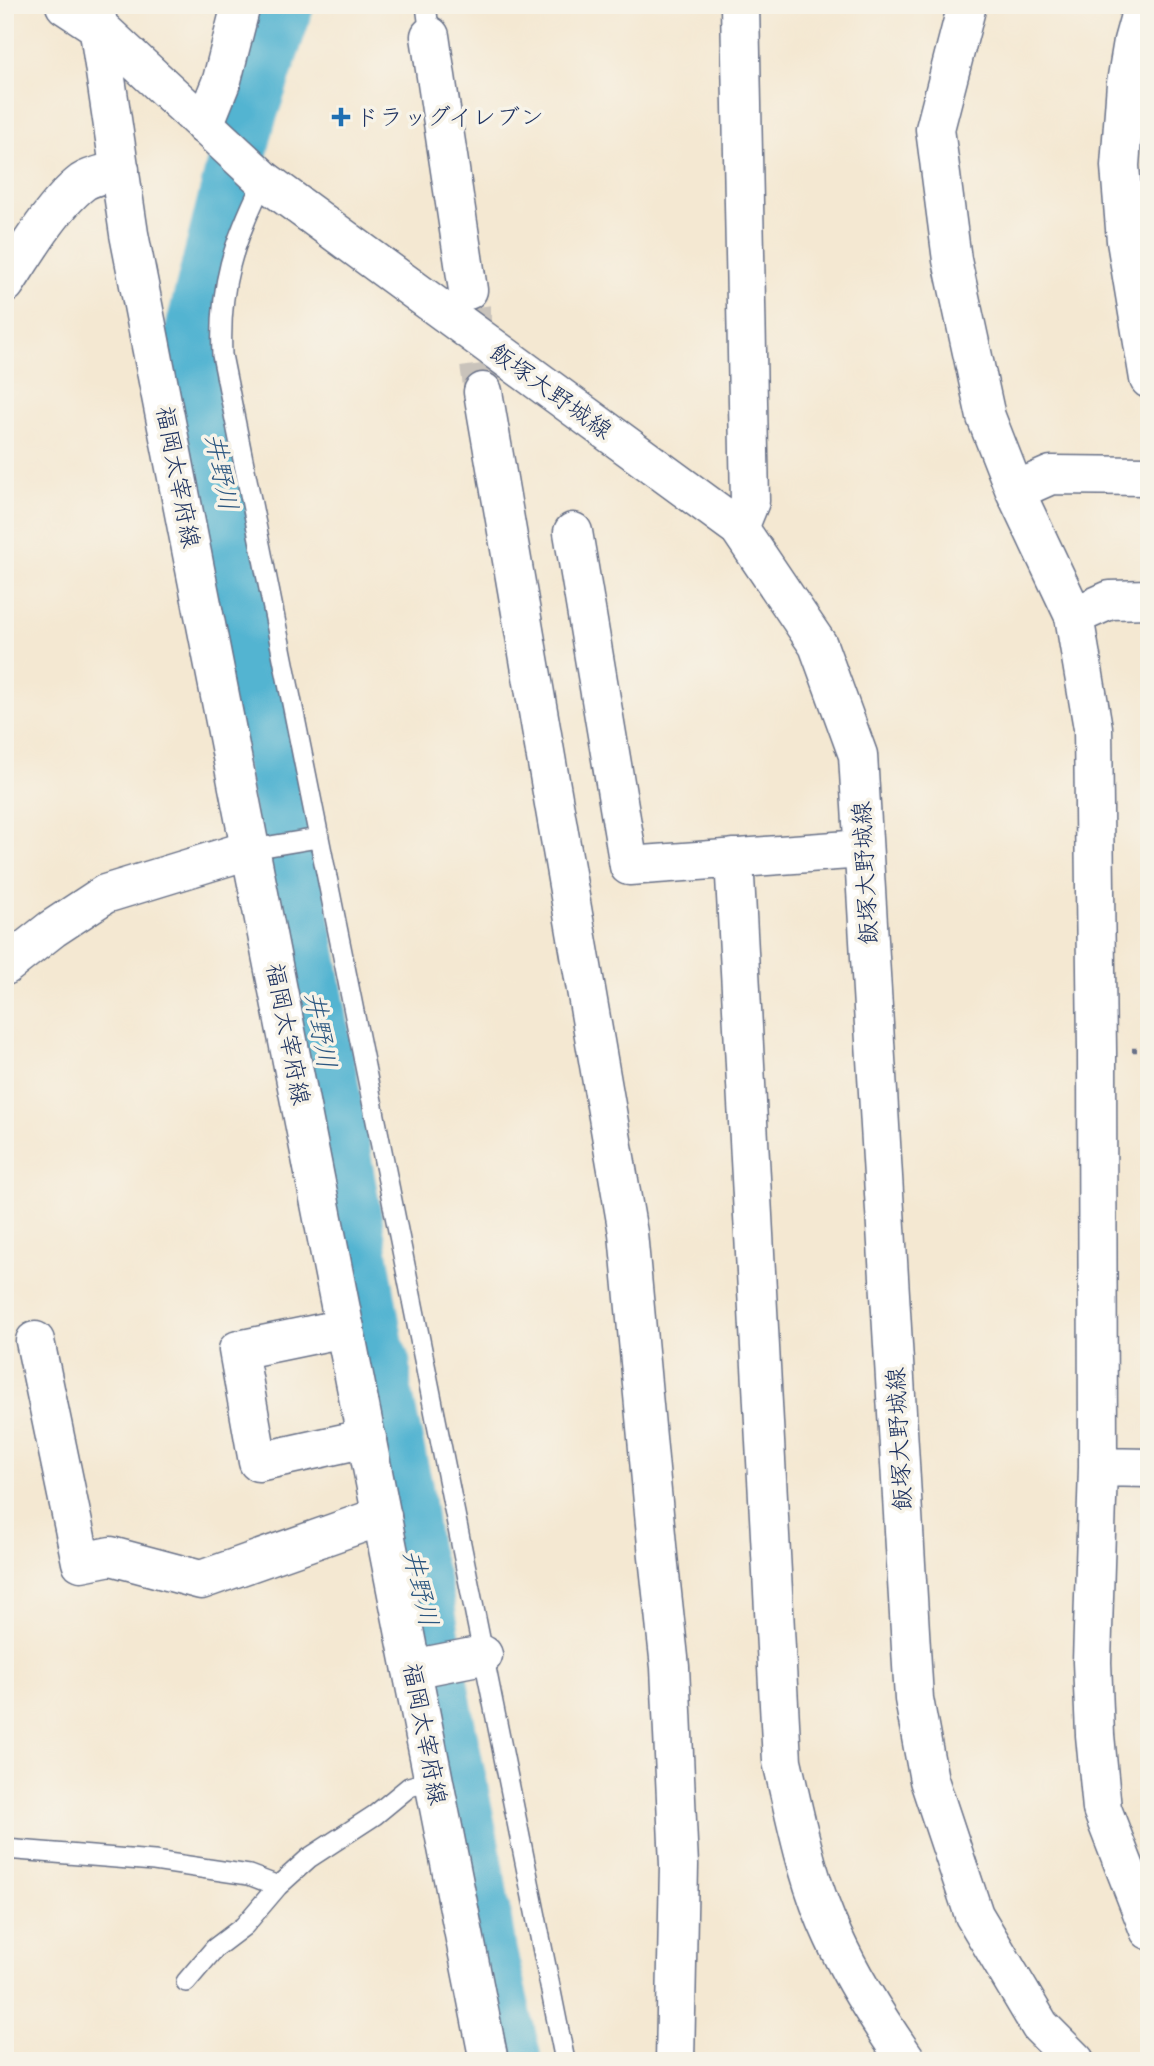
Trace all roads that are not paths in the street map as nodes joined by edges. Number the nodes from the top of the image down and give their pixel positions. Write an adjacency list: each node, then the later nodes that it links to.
1 (65, 5): 6 (street, 飯塚大野城線)
2 (242, 5): 8 (street)
3 (740, 5): 18 (street)
4 (967, 5): 17 (street)
5 (1143, 5): 13 (street)
6 (97, 17): 8 (street, 飯塚大野城線); 9 (street, 福岡太宰府線)
7 (428, 21): 12 (street)
8 (204, 125): 10 (street, 飯塚大野城線)
9 (120, 170): 11 (street); 23 (street, 福岡太宰府線)
10 (264, 180): 18 (street, 飯塚大野城線); 22 (lane)
11 (6, 283)
12 (468, 290)
13 (1142, 298): 14 (street)
14 (1149, 379)
15 (484, 393): 42 (street)
16 (1149, 476): 17 (street)
17 (1014, 491): 21 (street)
18 (739, 528): 24 (street, 飯塚大野城線)
19 (573, 532): 25 (street)
20 (1149, 599): 21 (street)
21 (1074, 616): 30 (street)
22 (318, 838): 23 (lane); 33 (lane)
23 (261, 848): 26 (street); 27 (street, 福岡太宰府線)
24 (863, 849): 25 (street); 44 (street, 飯塚大野城線)
25 (734, 858): 43 (street)
26 (5, 966)
27 (345, 1328): 29 (street, 福岡太宰府線); 29 (street)
28 (35, 1341): 32 (street)
29 (367, 1438): 32 (street, 福岡太宰府線)
30 (1098, 1467): 31 (street); 38 (street)
31 (1149, 1468)
32 (382, 1516): 34 (street, 福岡太宰府線)
33 (483, 1655): 34 (street); 41 (lane)
34 (419, 1668): 35 (street, 福岡太宰府線)
35 (434, 1780): 37 (lane); 40 (street, 福岡太宰府線)
36 (5, 1849): 37 (lane)
37 (278, 1886): 39 (lane)
38 (1149, 1930)
39 (186, 1982)
40 (489, 2061)
41 (565, 2061)
42 (675, 2061)
43 (907, 2061)
44 (1075, 2061)

